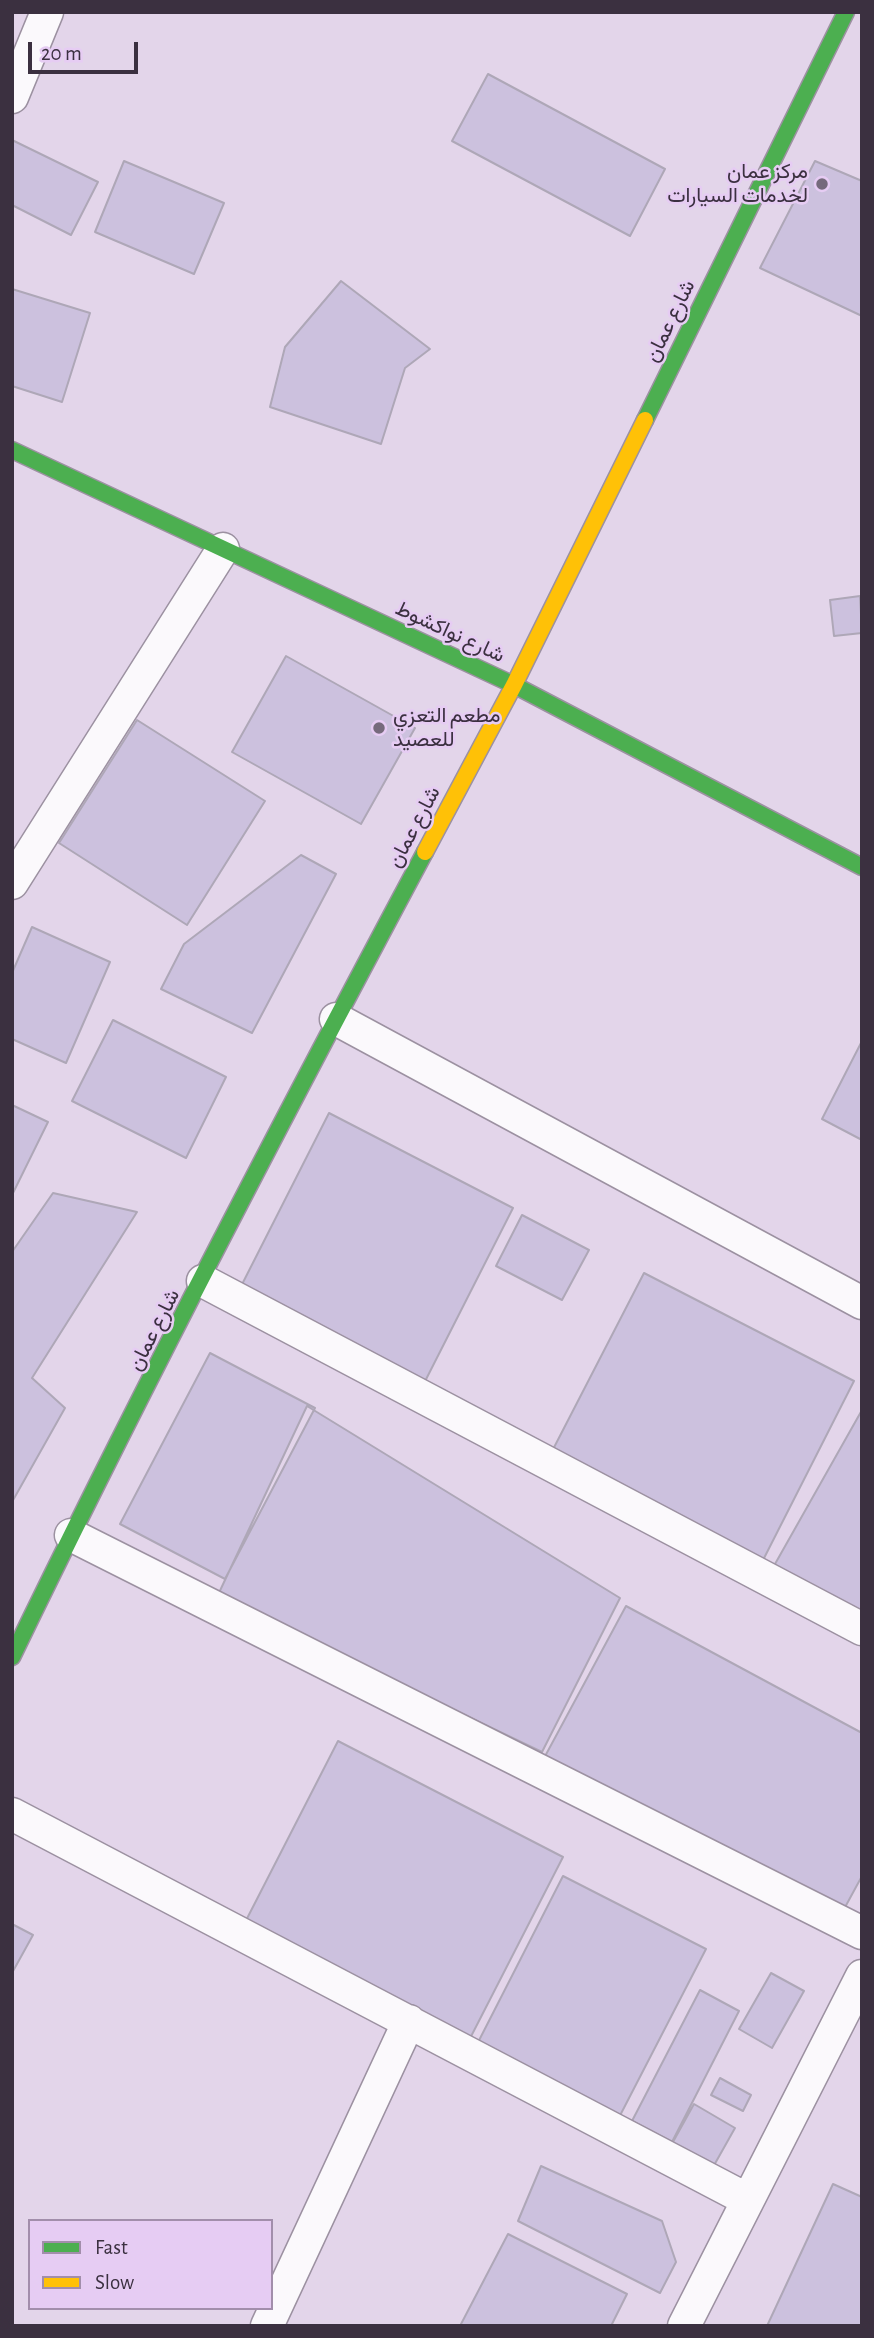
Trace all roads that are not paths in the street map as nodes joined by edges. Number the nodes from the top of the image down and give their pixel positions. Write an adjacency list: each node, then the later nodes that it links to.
1 (47, 12): 3 (street)
2 (846, 12): 6 (street, شارع عمان)
3 (12, 97)
4 (12, 450): 5 (street, شارع نواكشوط)
5 (223, 549): 6 (street, شارع نواكشوط); 8 (street)
6 (513, 685): 7 (street, شارع نواكشوط); 9 (street, شارع عمان)
7 (862, 867)
8 (12, 883)
9 (336, 1019): 10 (street, شارع عمان); 11 (street)
10 (203, 1281): 12 (street, شارع عمان); 13 (street)
11 (862, 1303)
12 (71, 1535): 14 (street, شارع عمان); 16 (street)
13 (862, 1629)
14 (12, 1657)
15 (12, 1814): 18 (street)
16 (862, 1933)
17 (862, 1976): 19 (street)
18 (409, 2021): 19 (street); 20 (street)
19 (748, 2200): 21 (street)
20 (267, 2326)
21 (684, 2326)

